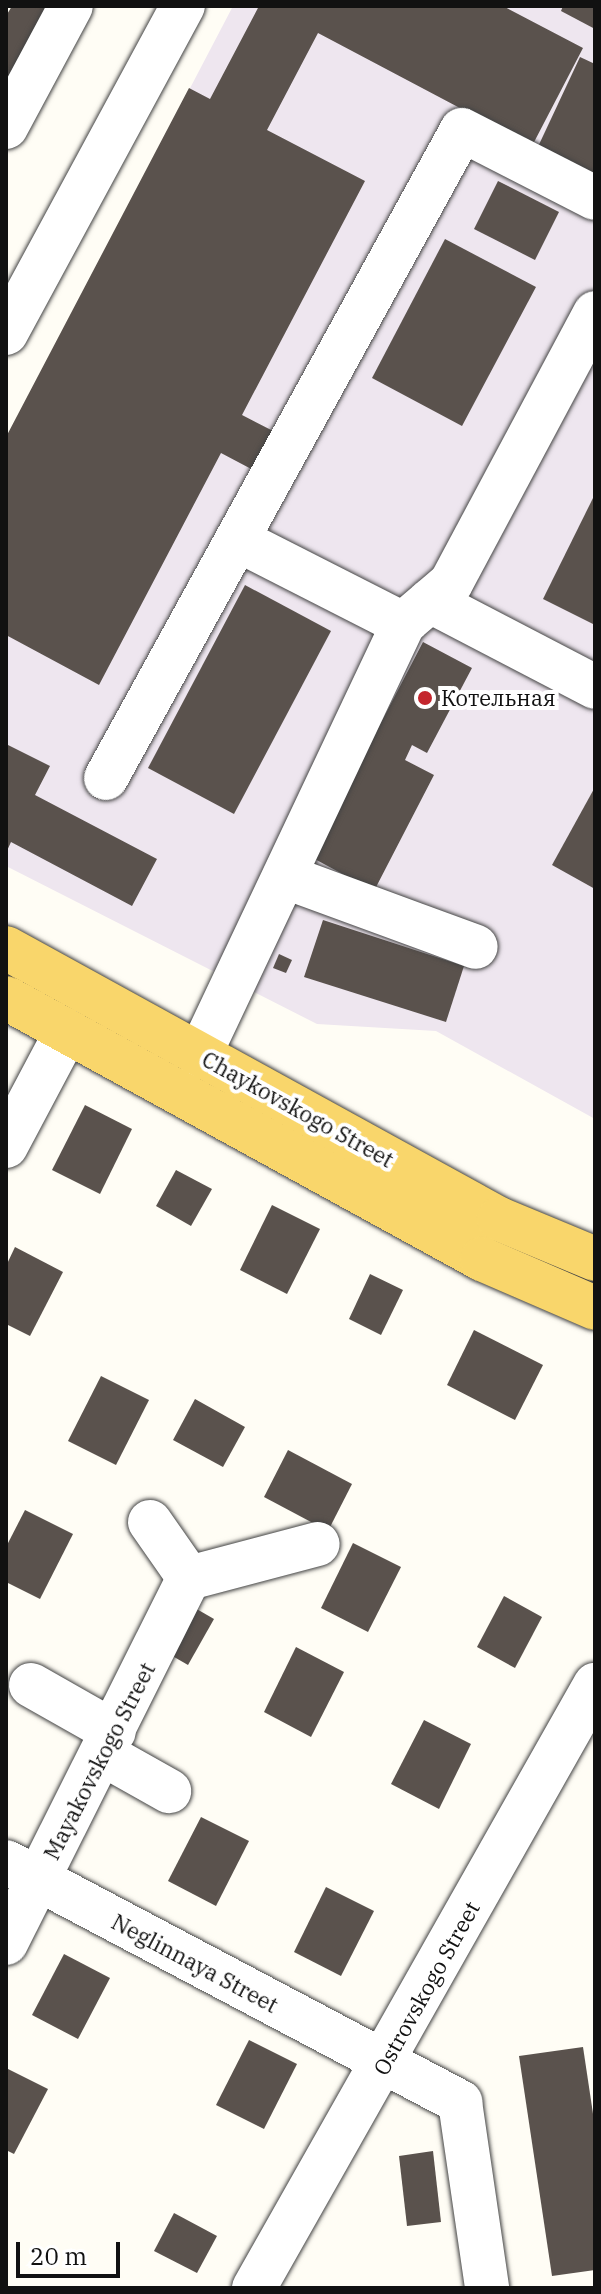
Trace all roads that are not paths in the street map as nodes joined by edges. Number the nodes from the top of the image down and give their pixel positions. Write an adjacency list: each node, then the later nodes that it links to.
1 (71, 6): 3 (street)
2 (183, 6): 6 (street)
3 (6, 127)
4 (595, 198): 7 (street)
5 (595, 313): 8 (street)
6 (6, 333)
7 (238, 540): 8 (street); 10 (street)
8 (416, 613): 9 (street); 11 (street)
9 (595, 687)
10 (106, 778)
11 (286, 877): 12 (street); 16 (street)
12 (476, 947)
13 (6, 948): 16 (main road, Chaykovskogo Street)
14 (6, 998): 15 (main road, Chaykovskogo Street)
15 (67, 1031): 17 (street); 19 (main road, Chaykovskogo Street)
16 (199, 1056): 18 (main road, Chaykovskogo Street)
17 (6, 1146)
18 (595, 1259)
19 (595, 1308)
20 (150, 1522): 22 (street)
21 (318, 1544): 22 (street)
22 (189, 1578): 25 (street, Mayakovskogo Street)
23 (31, 1685): 25 (street)
24 (595, 1685): 29 (street, Ostrovskogo Street)
25 (109, 1743): 26 (street); 27 (street, Mayakovskogo Street)
26 (169, 1791)
27 (22, 1871): 28 (street, Mayakovskogo Street); 29 (street, Neglinnaya Street)
28 (6, 1943)
29 (385, 2063): 30 (street, Ostrovskogo Street); 31 (street, Neglinnaya Street)
30 (254, 2288)
31 (487, 2288)

